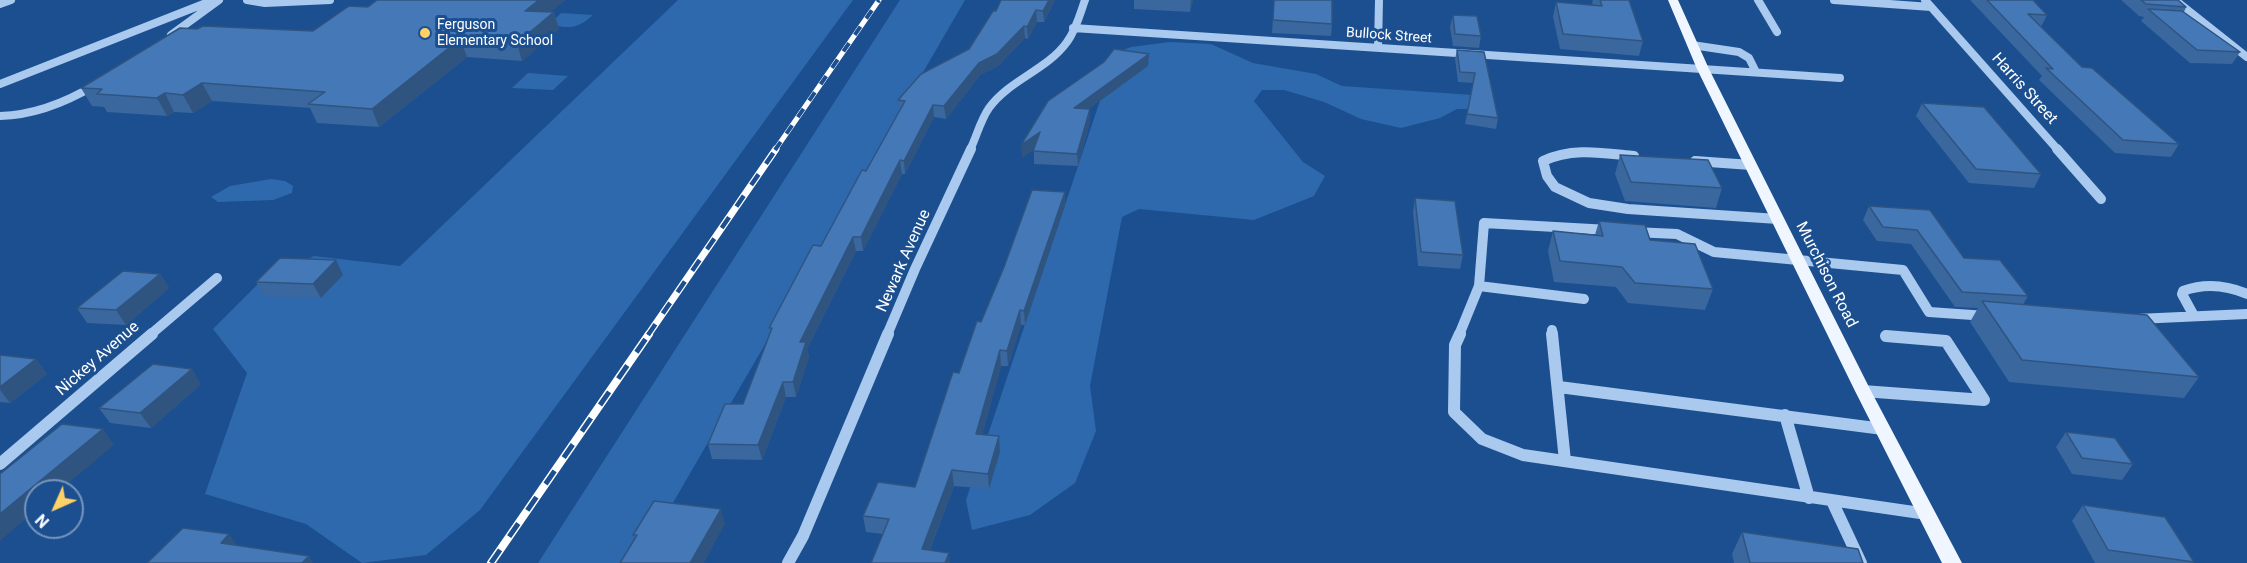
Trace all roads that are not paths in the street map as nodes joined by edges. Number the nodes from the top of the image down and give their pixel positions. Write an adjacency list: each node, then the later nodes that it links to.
1 (11, 0): 13 (street)
2 (214, 0): 24 (street)
3 (219, 0): 16 (street)
4 (247, 0): 5 (street)
5 (330, 0)
6 (1085, 0): 14 (street, Newark Avenue)
7 (1379, 0): 18 (street)
8 (1673, 0): 17 (main road, Murchison Road)
9 (1758, 0): 15 (street)
10 (1834, 0): 12 (street)
11 (2175, 0): 19 (street)
12 (1928, 3): 29 (street, Harris Street)
13 (0, 4)
14 (1073, 28): 18 (street, Bullock Street); 51 (street, Newark Avenue)
15 (1777, 32)
16 (168, 37)
17 (1692, 45): 20 (main road, Murchison Road); 21 (street)
18 (1378, 48): 20 (street, Bullock Street)
19 (2247, 57)
20 (1703, 69): 21 (street, Bullock Street); 28 (main road, Murchison Road)
21 (1756, 72): 23 (street, Bullock Street)
22 (108, 76): 25 (street)
23 (1840, 78)
24 (0, 84)
25 (0, 116)
26 (1647, 157): 30 (street)
27 (1682, 160): 28 (street)
28 (1751, 165): 30 (main road, Murchison Road)
29 (2101, 199)
30 (1778, 219): 31 (main road, Murchison Road)
31 (1798, 260): 33 (street); 37 (street); 43 (main road, Murchison Road)
32 (217, 278): 47 (street, Nickey Avenue)
33 (1479, 286): 35 (street); 46 (street)
34 (2247, 294): 38 (street)
35 (1584, 299)
36 (2247, 314): 38 (street)
37 (1995, 316)
38 (2194, 316): 39 (street)
39 (2125, 319)
40 (1552, 330): 42 (street)
41 (1886, 336): 43 (street)
42 (1559, 387): 44 (street); 46 (street)
43 (1863, 391): 45 (main road, Murchison Road)
44 (1785, 415): 45 (street); 48 (street)
45 (1883, 429): 50 (main road, Murchison Road)
46 (1565, 460): 48 (street)
47 (0, 464)
48 (1809, 498): 49 (street)
49 (1832, 501): 50 (street); 52 (street)
50 (1927, 514): 53 (main road, Murchison Road)
51 (788, 563)
52 (1861, 563)
53 (1952, 563)

